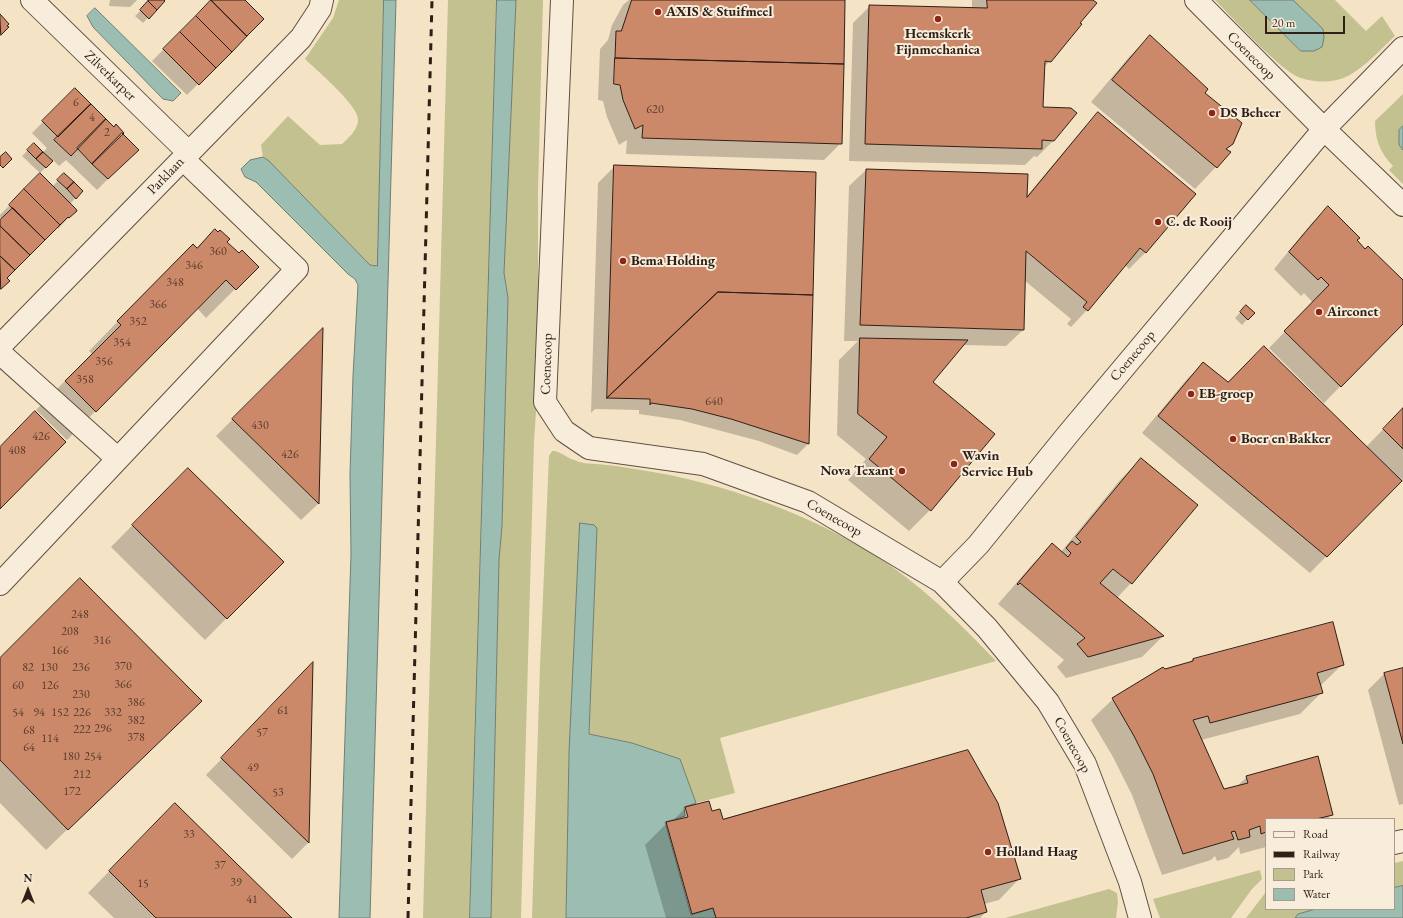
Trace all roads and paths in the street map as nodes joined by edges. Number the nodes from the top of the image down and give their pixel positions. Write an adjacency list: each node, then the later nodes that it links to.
1 (33, 0): 7 (street, Zilverkarper)
2 (322, 0): 7 (street, Parklaan)
3 (562, 0): 12 (street, Coenecoop)
4 (1196, 0): 6 (street, Coenecoop)
5 (1403, 48): 6 (street, Coenecoop)
6 (1324, 129): 8 (street, Coenecoop); 12 (street, Coenecoop)
7 (186, 156): 9 (street, Parklaan); 11 (street, Zilverkarper)
8 (1403, 205)
9 (0, 346)
10 (0, 353): 11 (street)
11 (118, 459): 13 (street)
12 (942, 582): 14 (street, Coenecoop)
13 (0, 584)
14 (1140, 918)

